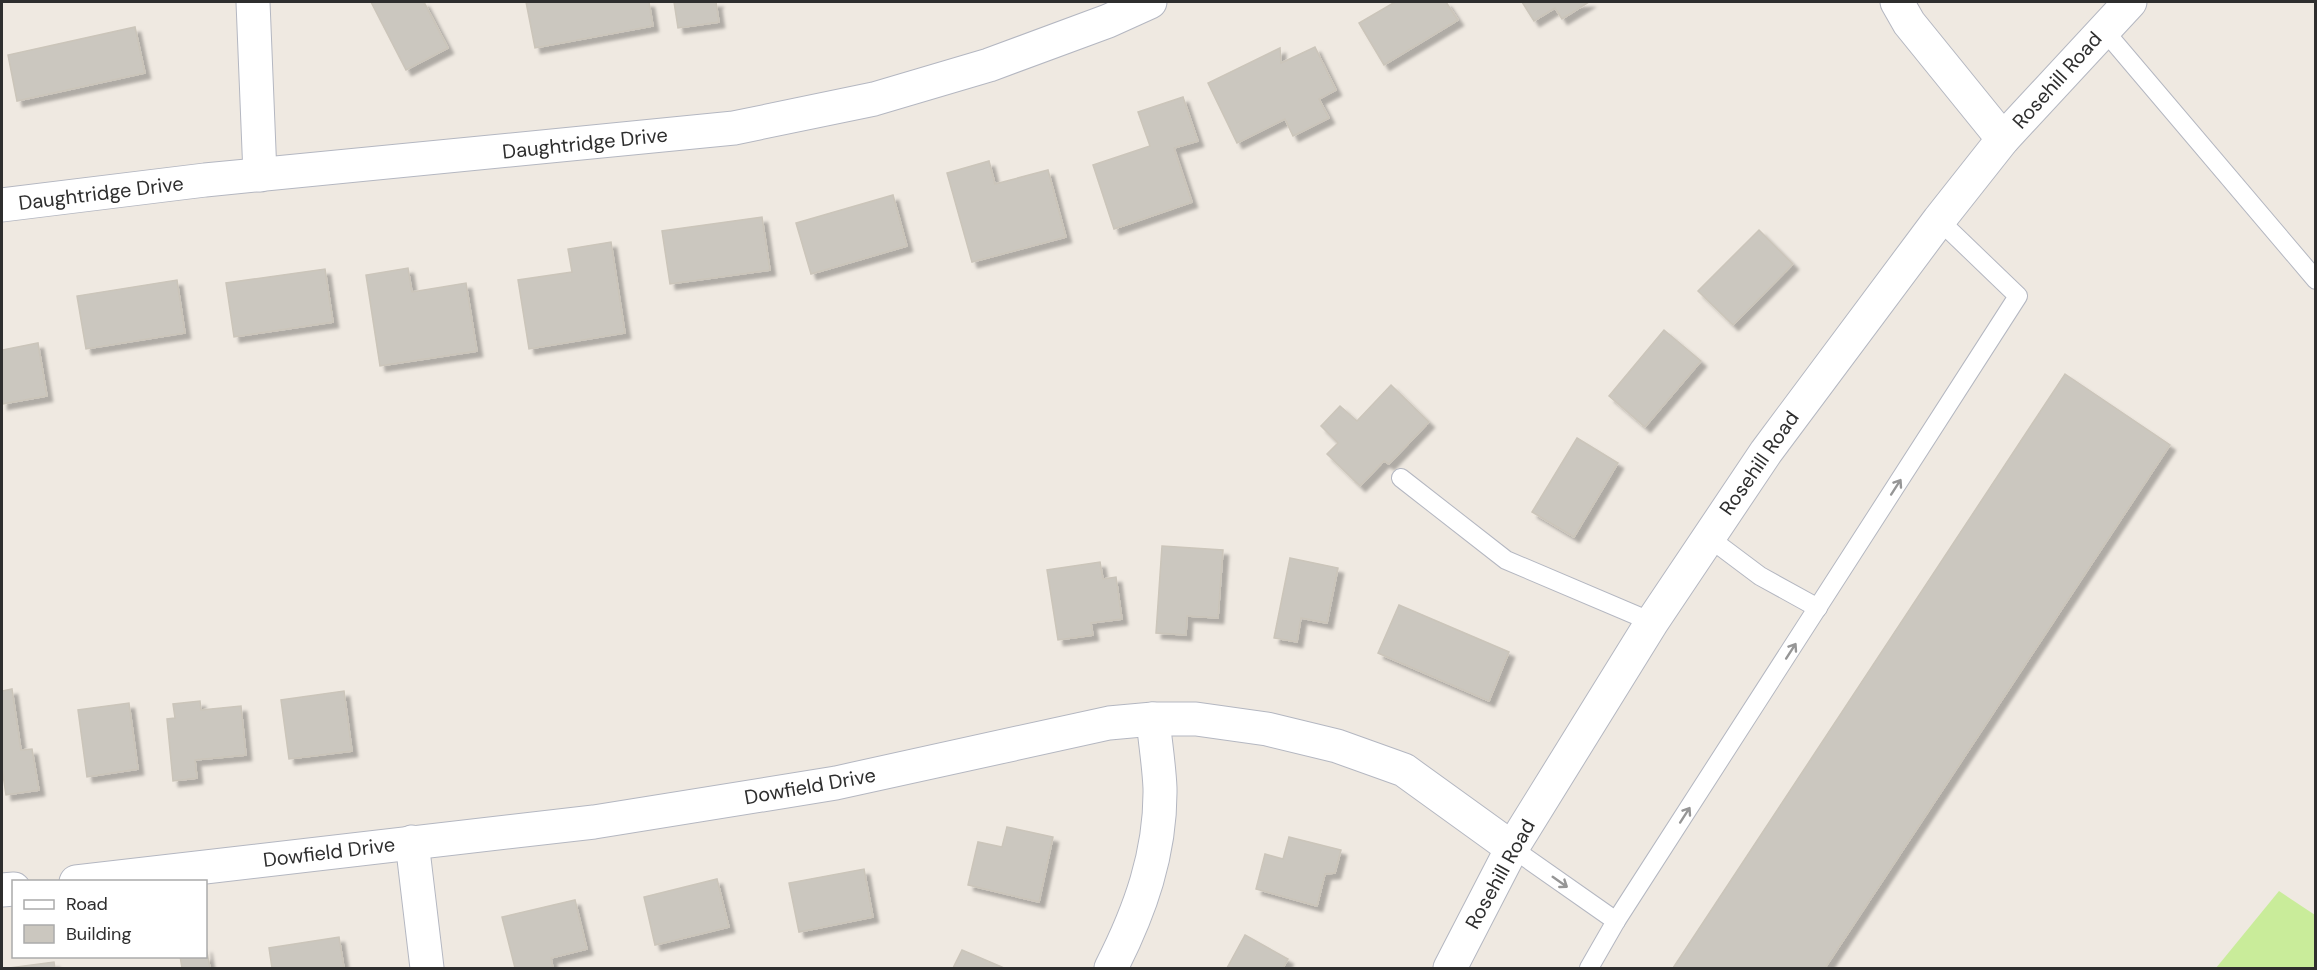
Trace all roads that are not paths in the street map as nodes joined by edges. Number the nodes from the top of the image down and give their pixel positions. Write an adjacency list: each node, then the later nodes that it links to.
1 (253, 2): 7 (street)
2 (1150, 2): 7 (street, Daughtridge Drive)
3 (1897, 2): 6 (street)
4 (2130, 2): 5 (street, Rosehill Road)
5 (2103, 29): 6 (street, Rosehill Road); 10 (lane)
6 (2003, 139): 9 (street, Rosehill Road)
7 (260, 175): 8 (street, Daughtridge Drive)
8 (2, 205)
9 (1939, 220): 12 (street, Rosehill Road); 13 (lane, one-way to 9)
10 (2316, 280)
11 (1401, 478): 14 (lane)
12 (1708, 537): 13 (lane); 14 (street, Rosehill Road)
13 (1818, 608): 19 (lane, one-way to 13)
14 (1652, 622): 17 (street, Rosehill Road)
15 (1152, 719): 16 (street, Dowfield Drive); 17 (street, Dowfield Drive); 21 (street)
16 (412, 842): 18 (street, Dowfield Drive); 20 (street)
17 (1512, 848): 19 (lane, one-way to 19); 22 (street, Rosehill Road)
18 (93, 880)
19 (1616, 921): 23 (lane)
20 (427, 969)
21 (1111, 969)
22 (1450, 969)
23 (1589, 969)

